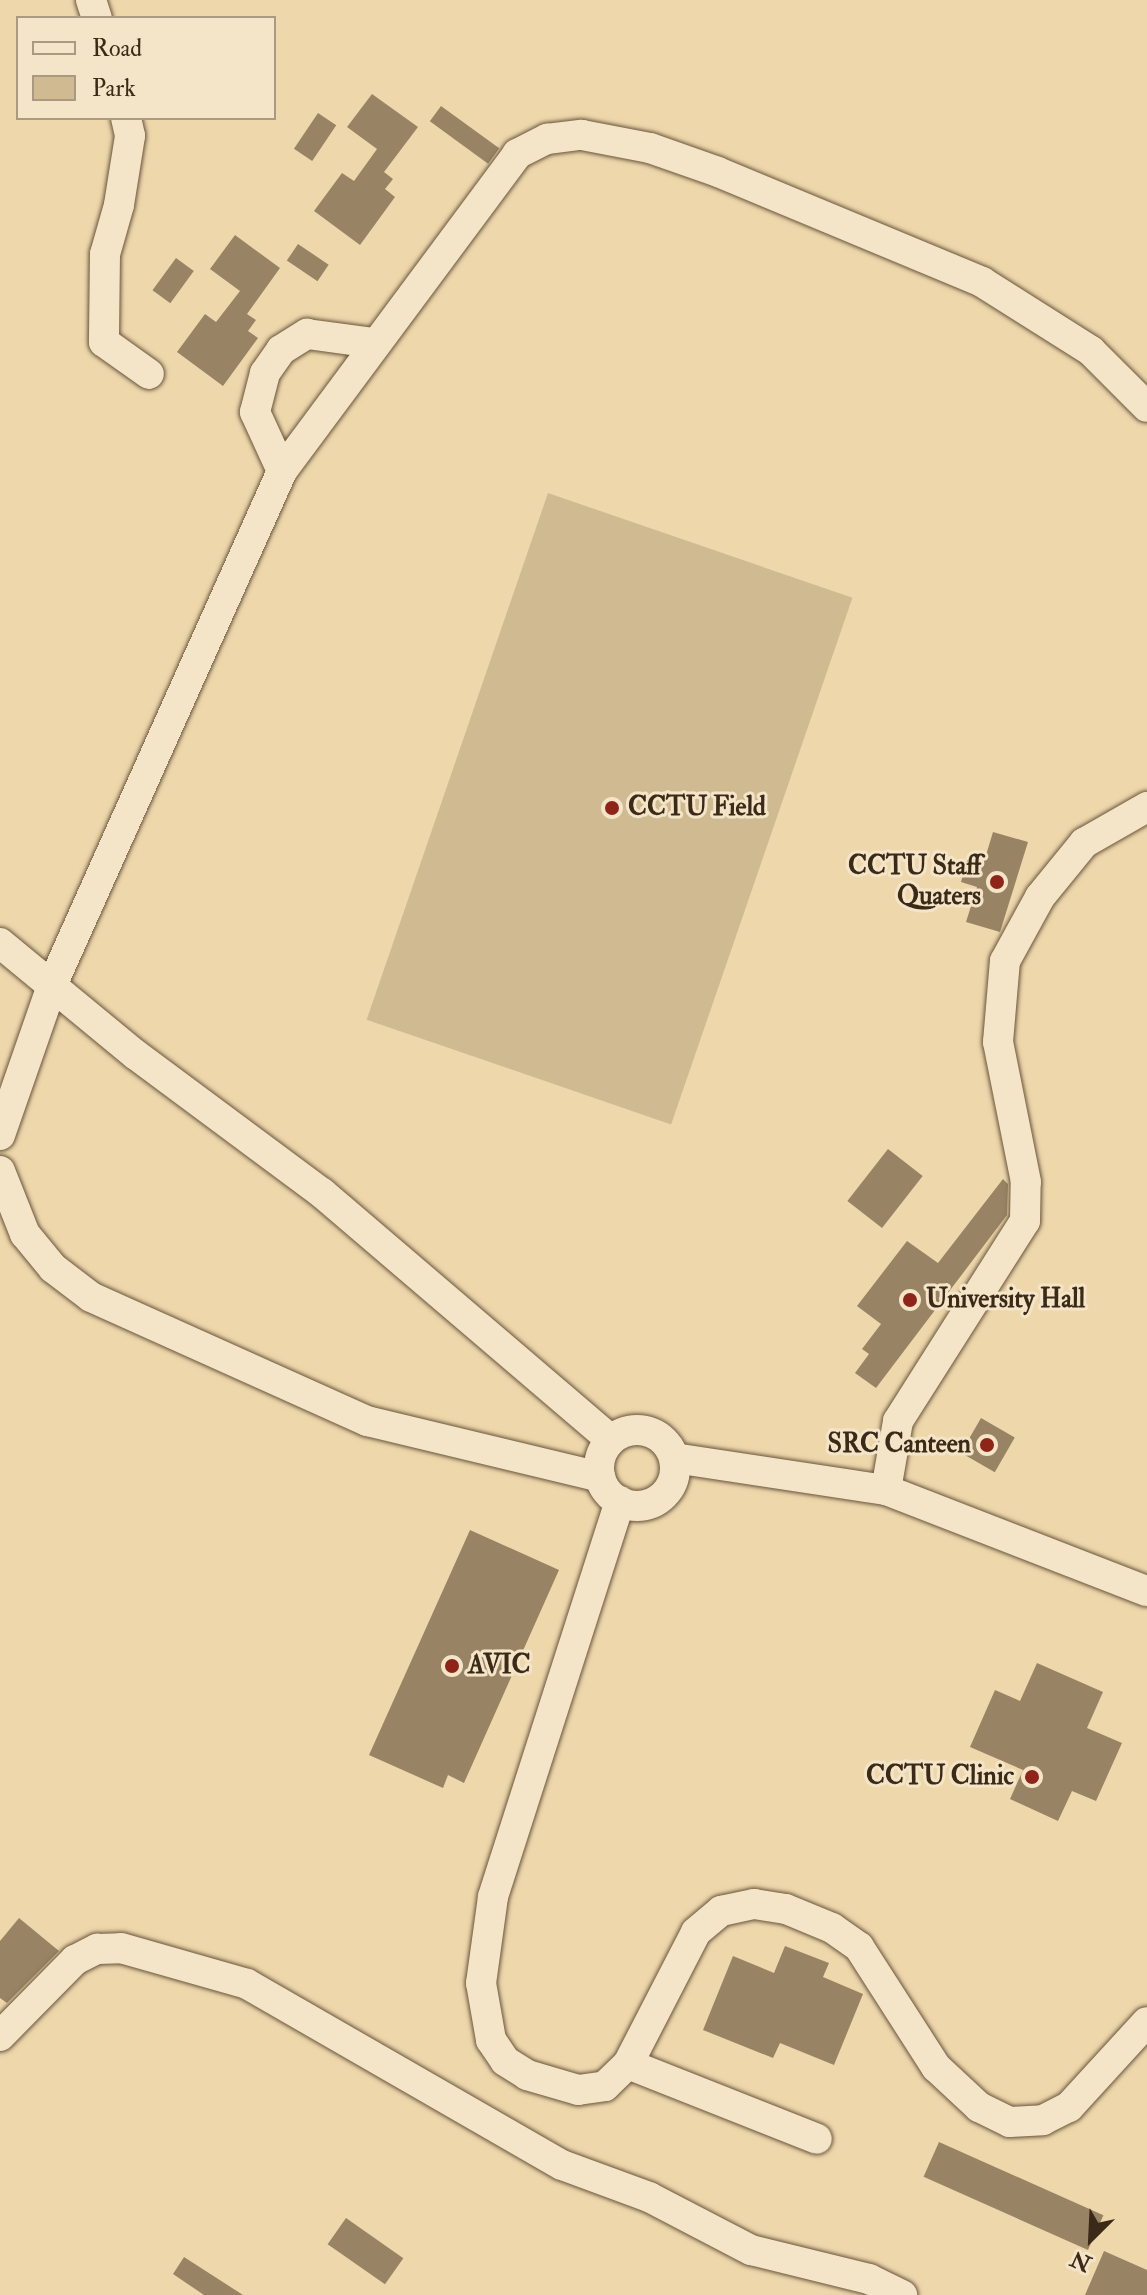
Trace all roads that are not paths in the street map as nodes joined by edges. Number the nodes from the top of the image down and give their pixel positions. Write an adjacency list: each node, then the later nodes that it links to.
1 (126, 120): 3 (street)
2 (374, 343): 4 (street); 5 (street); 5 (street)
3 (149, 374)
4 (1147, 407)
5 (282, 471): 8 (street)
6 (1147, 807): 14 (street)
7 (0, 943): 8 (street)
8 (53, 983): 9 (street); 11 (street)
9 (0, 1135)
10 (0, 1171): 13 (street)
11 (611, 1440): 12 (street); 13 (street)
12 (674, 1458): 14 (street); 15 (street)
13 (600, 1477): 15 (street)
14 (886, 1490): 16 (street)
15 (620, 1501): 19 (street)
16 (1147, 1591)
17 (1147, 2022): 19 (street)
18 (0, 2036): 21 (street)
19 (628, 2064): 20 (street)
20 (817, 2139)
21 (902, 2295)

